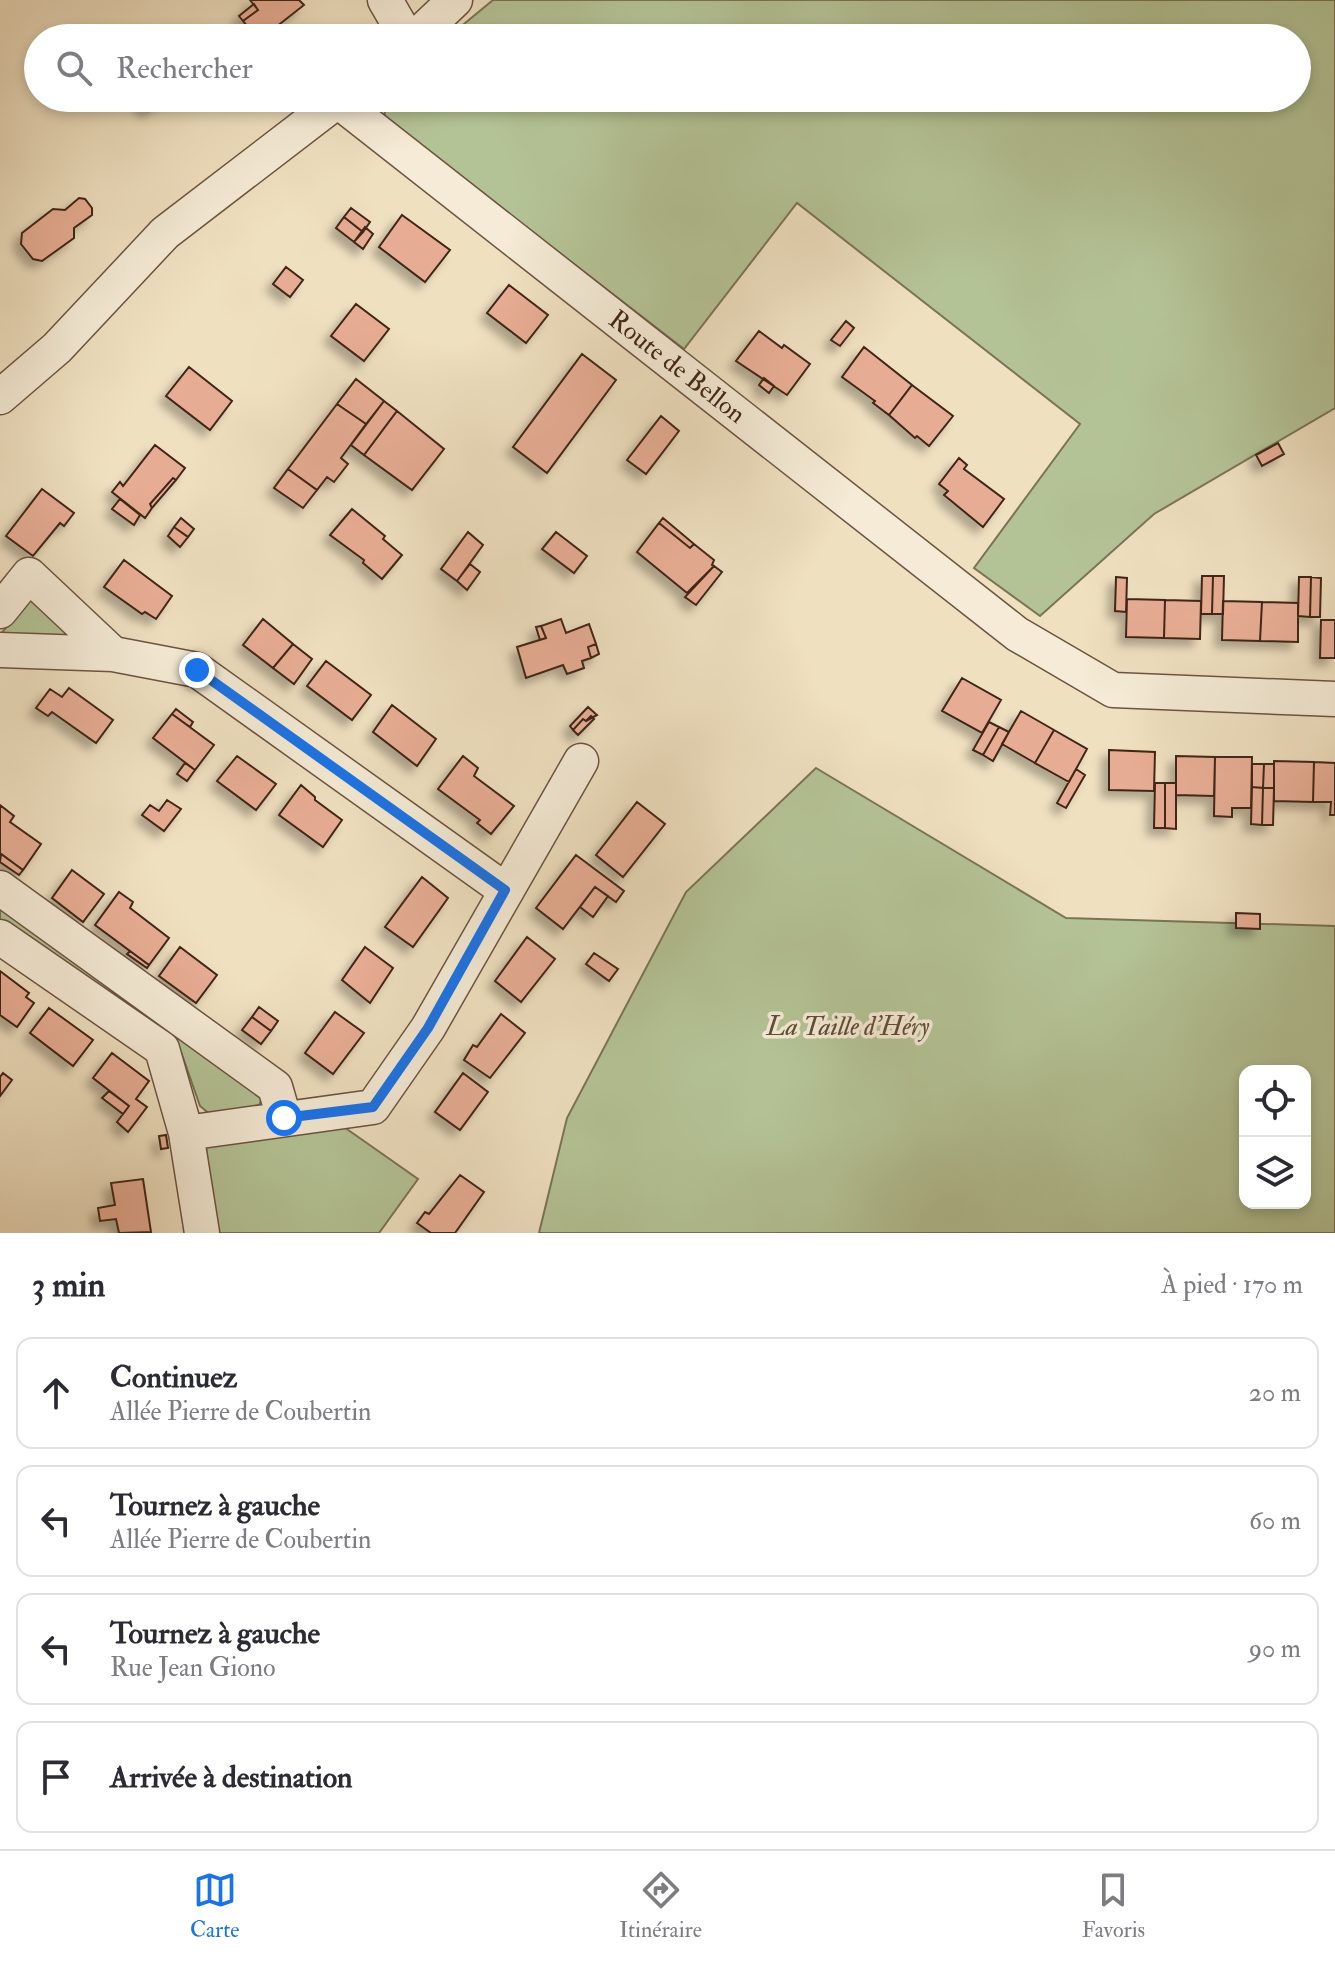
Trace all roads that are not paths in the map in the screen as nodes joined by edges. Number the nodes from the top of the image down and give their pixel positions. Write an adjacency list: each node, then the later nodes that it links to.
1 (385, 0): 3 (street)
2 (455, 0): 4 (street)
3 (399, 24)
4 (430, 24)
5 (322, 112): 7 (street, Route de Bellon)
6 (355, 112): 11 (street, Route de Bellon)
7 (0, 397)
8 (0, 611): 10 (street)
9 (0, 650): 10 (street)
10 (113, 654): 14 (street)
11 (1335, 699)
12 (581, 761): 14 (street)
13 (0, 888): 16 (street)
14 (505, 890): 16 (street)
15 (0, 937): 17 (street)
16 (284, 1118): 17 (street)
17 (186, 1133): 18 (street)
18 (202, 1233)

